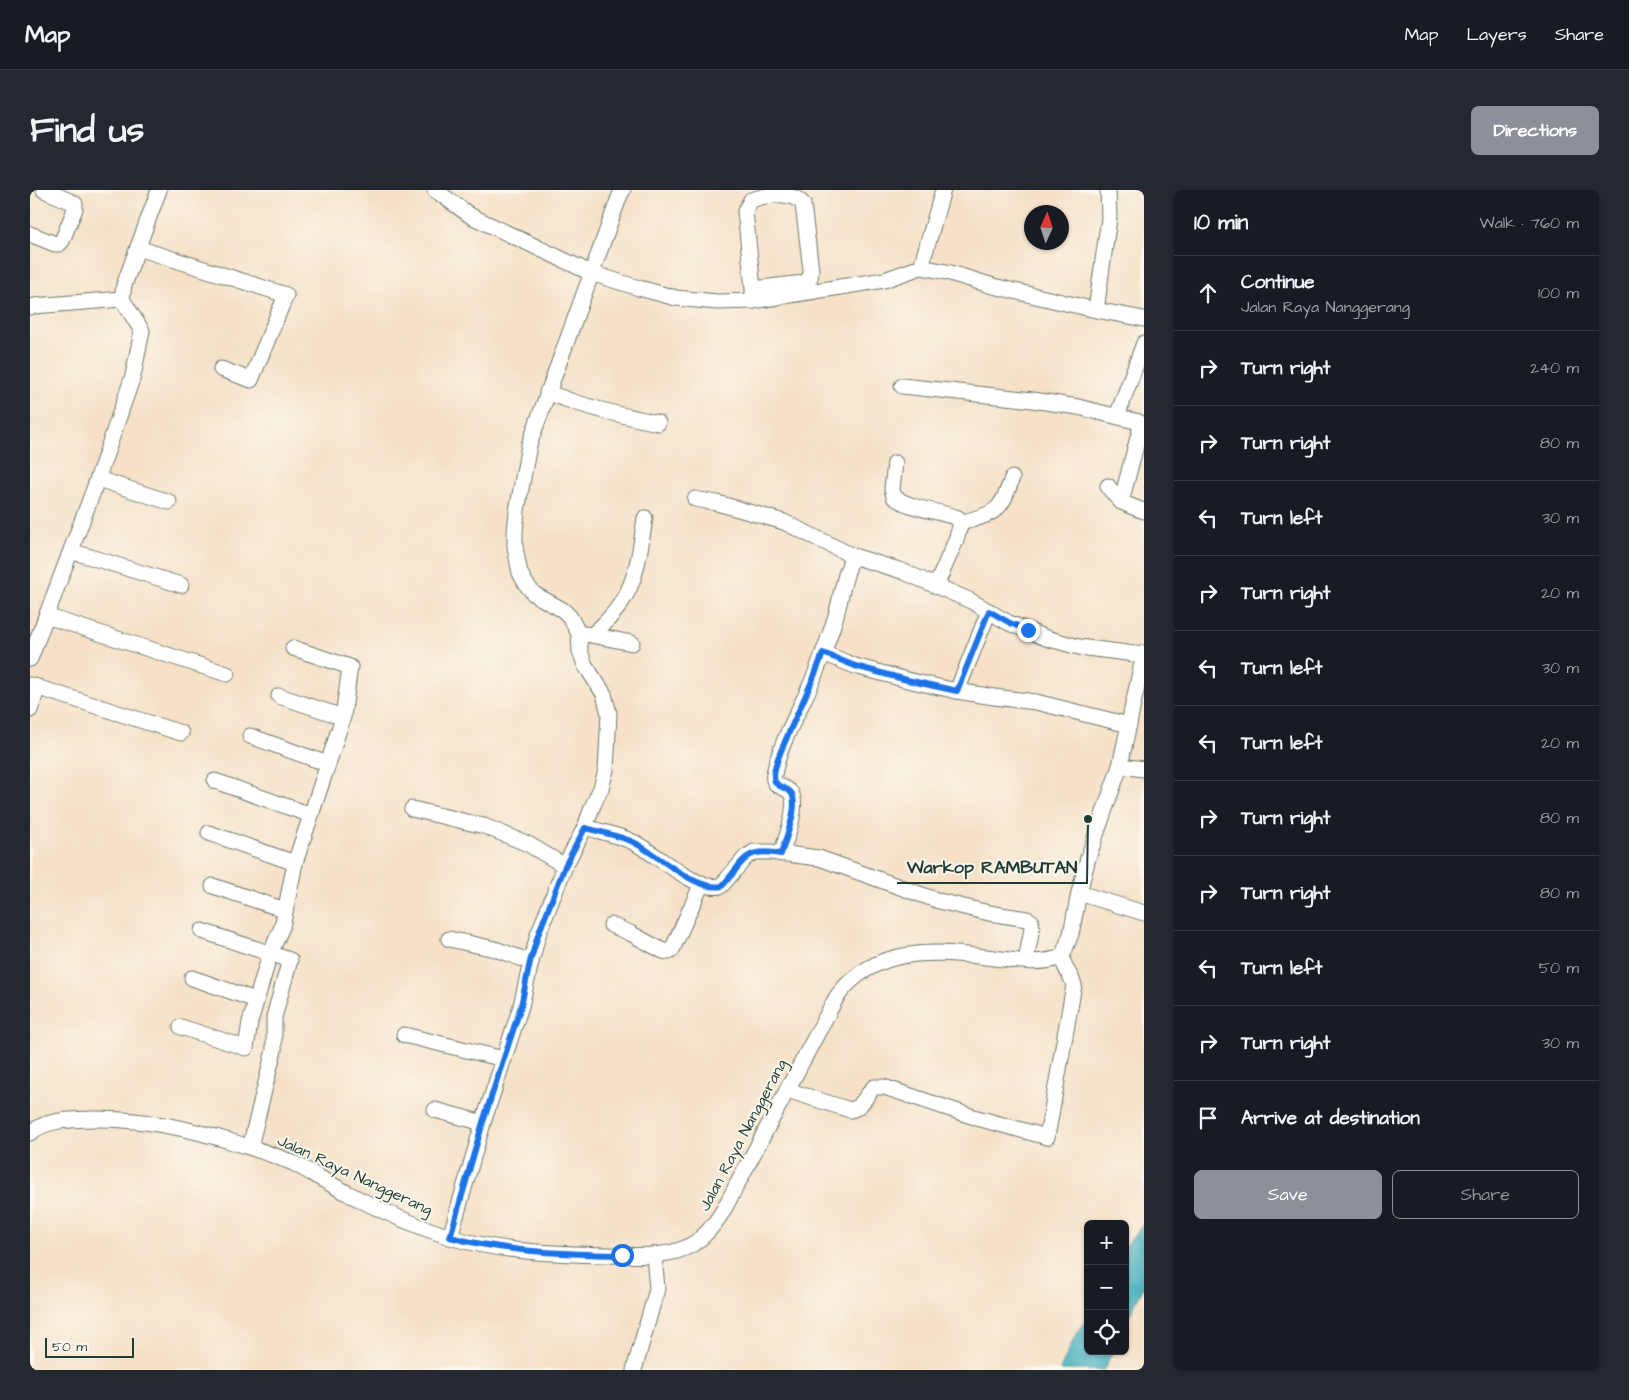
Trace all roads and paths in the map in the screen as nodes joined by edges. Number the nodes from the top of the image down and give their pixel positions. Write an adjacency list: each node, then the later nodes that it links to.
1 (159, 190): 8 (street)
2 (435, 190): 10 (street)
3 (623, 190): 10 (street)
4 (943, 190): 9 (street)
5 (1108, 190): 14 (street)
6 (52, 192): 7 (street)
7 (30, 234)
8 (138, 248): 12 (street); 17 (street)
9 (921, 267): 11 (street); 14 (street)
10 (591, 272): 11 (street); 19 (street)
11 (753, 295): 11 (street)
12 (122, 299): 13 (street); 24 (street)
13 (30, 307)
14 (1096, 310): 15 (street)
15 (1144, 319)
16 (1144, 343): 20 (street)
17 (221, 369)
18 (902, 386): 20 (street)
19 (547, 392): 21 (street); 38 (street)
20 (1117, 416): 28 (street)
21 (658, 423)
22 (895, 463): 31 (street)
23 (1012, 478): 31 (street)
24 (98, 479): 27 (street); 32 (street)
25 (1108, 486): 28 (street)
26 (695, 499): 33 (street)
27 (168, 502)
28 (1121, 502): 29 (street)
29 (1144, 511)
30 (645, 518): 38 (street)
31 (961, 523): 35 (street)
32 (71, 551): 34 (street); 37 (street)
33 (853, 556): 35 (street); 41 (street)
34 (181, 584)
35 (936, 586): 36 (street)
36 (989, 611): 42 (street); 47 (street)
37 (46, 616): 43 (street); 44 (street)
38 (586, 634): 39 (street); 60 (street)
39 (632, 643)
40 (293, 648): 50 (street)
41 (823, 653): 47 (street); 62 (street)
42 (1144, 654): 45 (street)
43 (30, 659)
44 (227, 674)
45 (1141, 683): 51 (street)
46 (34, 686): 49 (street); 52 (street)
47 (957, 691): 51 (street)
48 (279, 696): 50 (street)
49 (30, 710)
50 (343, 718): 54 (street)
51 (1128, 725): 55 (street)
52 (181, 733)
53 (250, 736): 54 (street)
54 (328, 764): 59 (street)
55 (1120, 766): 56 (street); 67 (street)
56 (1144, 770)
57 (215, 780): 59 (street)
58 (412, 808): 64 (street)
59 (311, 815): 63 (street)
60 (585, 828): 64 (street); 65 (street)
61 (209, 834): 63 (street)
62 (781, 854): 65 (street); 75 (street)
63 (294, 863): 68 (street)
64 (565, 866): 76 (street)
65 (702, 883): 70 (street)
66 (214, 886): 68 (street)
67 (1079, 893): 69 (street); 74 (street)
68 (285, 910): 73 (street)
69 (1144, 913)
70 (611, 925)
71 (202, 931): 73 (street)
72 (449, 939): 76 (street)
73 (270, 954): 78 (street); 86 (street)
74 (1062, 957): 75 (street, Jalan Raya Nanggerang); 82 (street)
75 (1026, 961): 82 (street, Jalan Raya Nanggerang)
76 (530, 962): 81 (street)
77 (192, 978): 78 (street)
78 (256, 1000): 79 (street)
79 (181, 1027)
80 (404, 1036): 81 (street)
81 (504, 1059): 84 (street)
82 (787, 1090): 88 (street, Jalan Raya Nanggerang)
83 (434, 1110): 84 (street)
84 (483, 1122): 87 (street)
85 (33, 1128): 86 (street, Jalan Raya Nanggerang)
86 (250, 1147): 87 (street, Jalan Raya Nanggerang)
87 (450, 1237): 88 (street, Jalan Raya Nanggerang)
88 (654, 1255): 89 (street)
89 (634, 1370)

